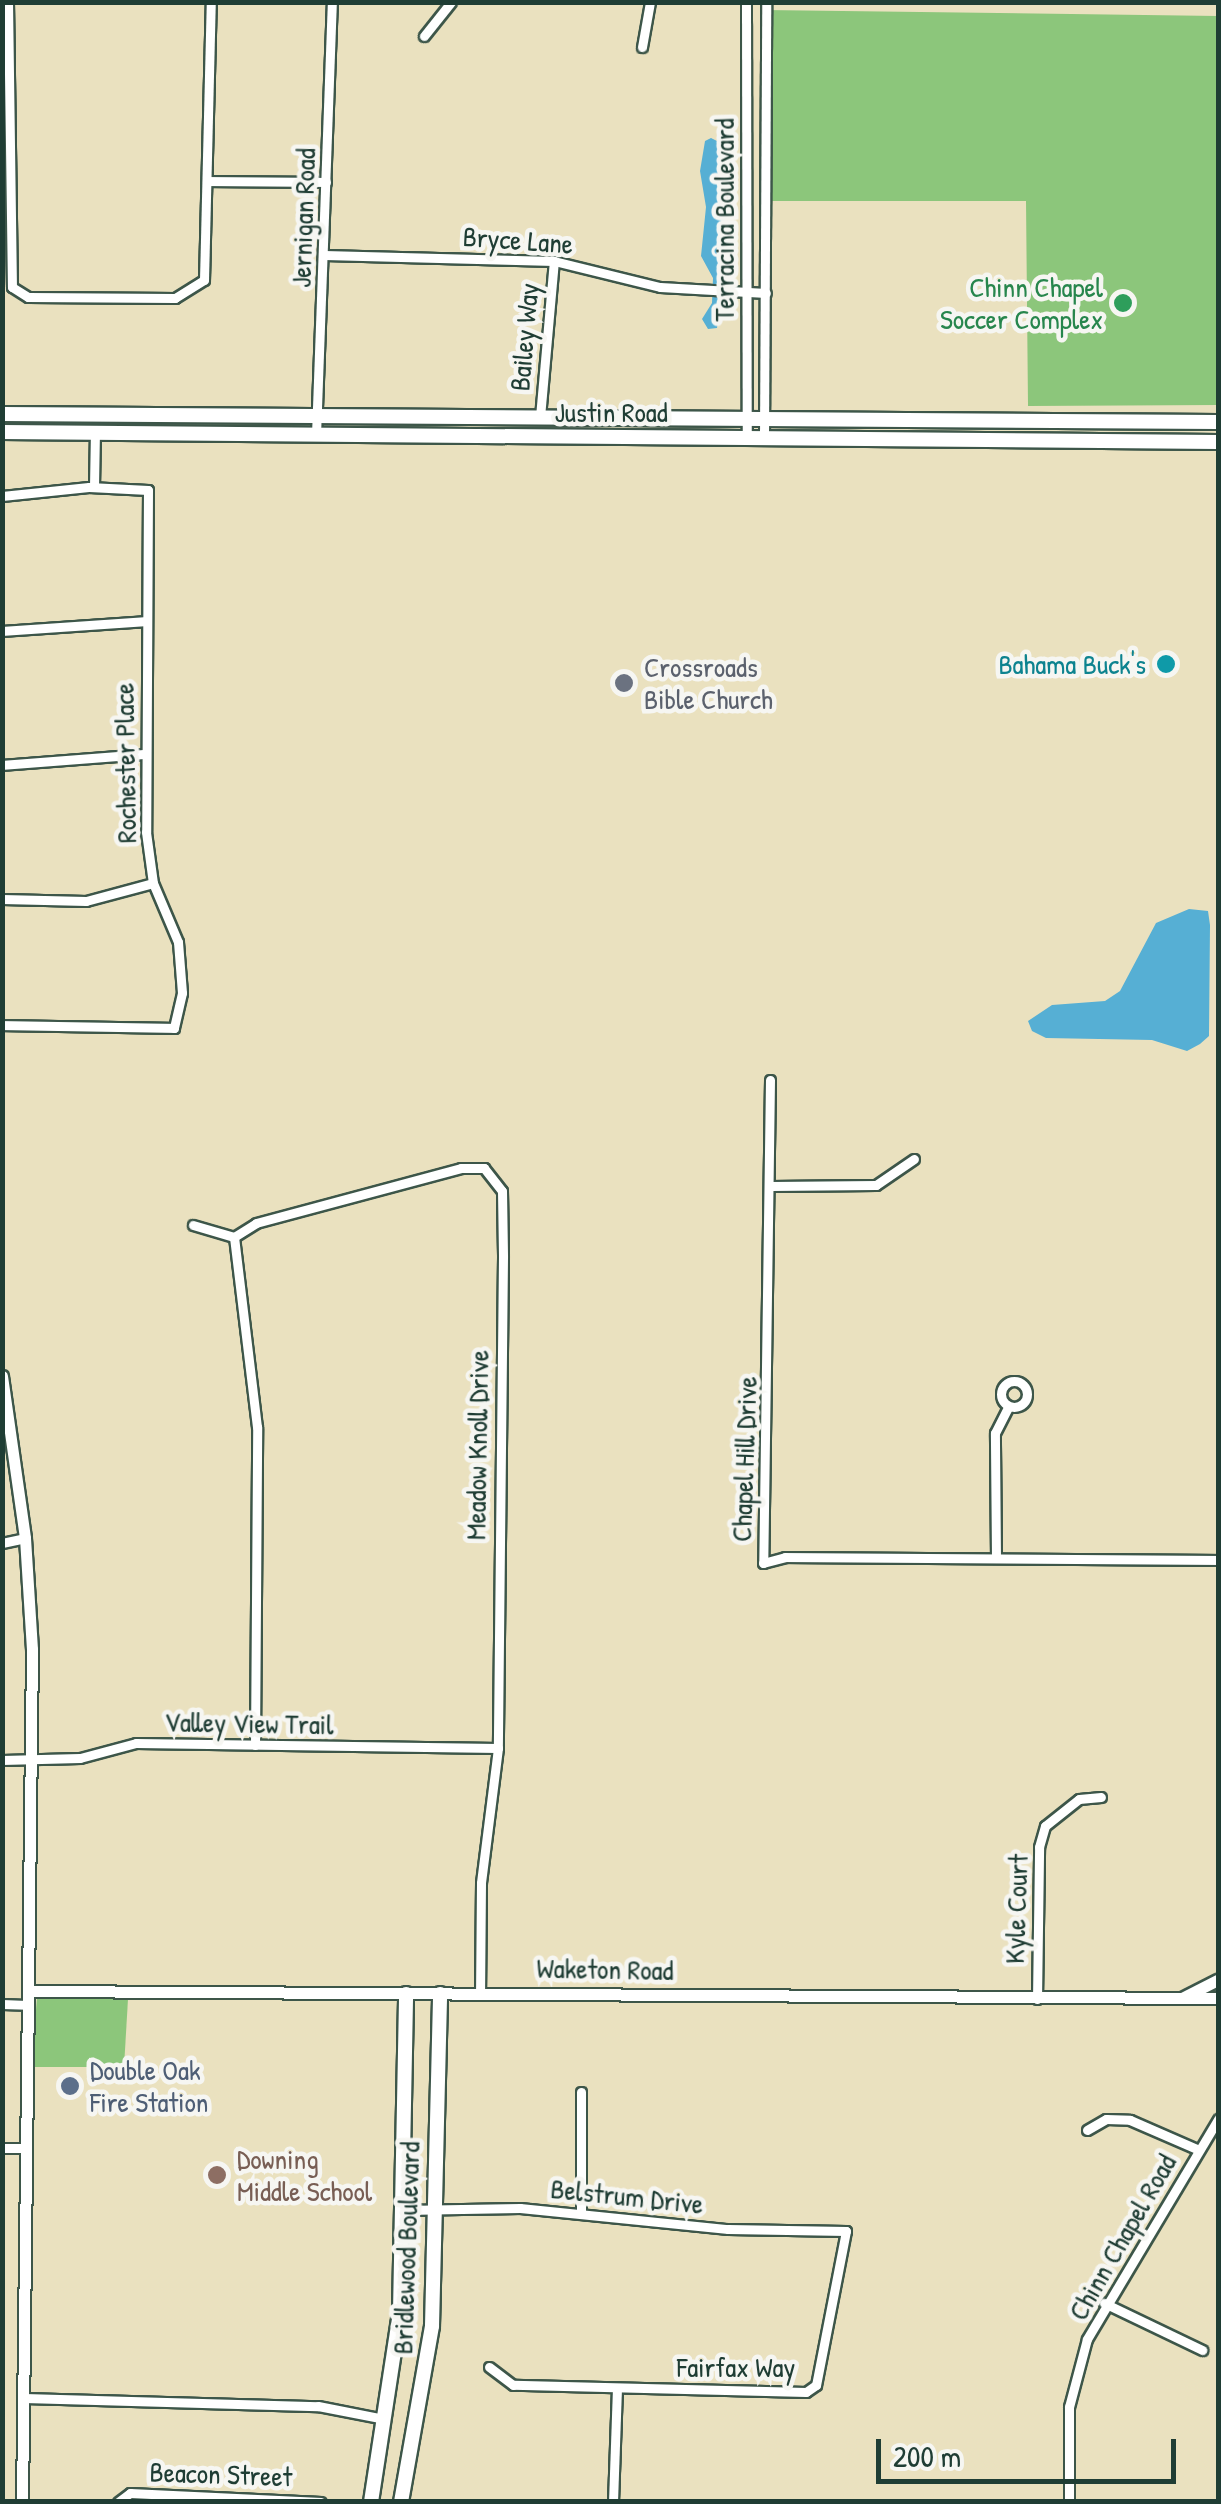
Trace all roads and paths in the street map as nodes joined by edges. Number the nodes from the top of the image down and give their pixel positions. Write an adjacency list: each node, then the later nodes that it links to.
1 (8, 2): 10 (street)
2 (212, 2): 10 (street)
3 (332, 2): 11 (street, Jernigan Road)
4 (451, 2): 8 (street)
5 (650, 2): 9 (street)
6 (746, 2): 14 (street, Terracina Boulevard)
7 (766, 2): 15 (street, Terracina Boulevard)
8 (424, 36)
9 (642, 47)
10 (207, 181): 11 (street)
11 (326, 182): 12 (street, Jernigan Road)
12 (324, 255): 13 (street, Bryce Lane); 17 (street, Jernigan Road)
13 (554, 262): 14 (street, Bryce Lane); 18 (street, Bailey Way)
14 (746, 290): 15 (street, Bryce Lane); 19 (street, Terracina Boulevard)
15 (766, 293): 20 (street, Terracina Boulevard)
16 (2, 414): 17 (main road, Justin Road)
17 (316, 415): 18 (main road, Justin Road); 24 (street, Jernigan Road)
18 (540, 417): 19 (main road, Justin Road)
19 (746, 420): 20 (main road, Justin Road); 25 (street, Terracina Boulevard)
20 (764, 420): 21 (main road, Justin Road); 26 (street, Terracina Boulevard)
21 (1218, 422)
22 (2, 432): 23 (main road, Justin Road)
23 (96, 432): 24 (main road, Justin Road); 28 (street)
24 (316, 435): 25 (main road, Justin Road)
25 (747, 438): 26 (main road, Justin Road)
26 (764, 438): 27 (main road, Justin Road)
27 (1218, 442)
28 (94, 486): 29 (street); 30 (street, Rochester Place)
29 (2, 496)
30 (147, 621): 31 (street); 32 (street, Rochester Place)
31 (2, 631)
32 (146, 754): 33 (street); 34 (street, Rochester Place)
33 (2, 765)
34 (152, 883): 35 (street); 36 (street, Rochester Place)
35 (2, 899)
36 (2, 1025)
37 (770, 1080): 39 (street, Chapel Hill Drive)
38 (914, 1160): 39 (street)
39 (772, 1186): 46 (street, Chapel Hill Drive)
40 (193, 1224): 41 (street)
41 (234, 1237): 48 (street); 49 (street, Meadow Knoll Drive)
42 (2, 1376): 44 (street)
43 (1008, 1407): 46 (street)
44 (26, 1538): 45 (street); 51 (street)
45 (2, 1543)
46 (996, 1558): 47 (street, Chapel Hill Drive)
47 (1218, 1560)
48 (254, 1745): 49 (street, Valley View Trail); 51 (street, Valley View Trail)
49 (498, 1748): 55 (street, Meadow Knoll Drive)
50 (2, 1760): 51 (street, Valley View Trail)
51 (31, 1760): 54 (street)
52 (1101, 1797): 60 (street, Kyle Court)
53 (1218, 1980): 58 (street, Waketon Road)
54 (28, 1990): 56 (street, Waketon Road); 62 (street)
55 (480, 1992): 57 (street, Waketon Road); 60 (street, Waketon Road)
56 (406, 1994): 57 (street, Waketon Road); 69 (main road, Bridlewood Boulevard)
57 (440, 1994): 70 (main road, Bridlewood Boulevard)
58 (1180, 1998): 59 (street, Waketon Road); 60 (street, Waketon Road)
59 (1218, 1998)
60 (1037, 1999)
61 (2, 2004): 62 (street)
62 (27, 2005): 67 (street)
63 (581, 2092): 71 (street)
64 (1218, 2119): 68 (street, Chinn Chapel Road)
65 (1086, 2130): 68 (street)
66 (2, 2148): 67 (street)
67 (26, 2148): 77 (street)
68 (1199, 2150): 73 (street, Chinn Chapel Road)
69 (404, 2210): 70 (street, Belstrum Drive); 78 (main road, Bridlewood Boulevard)
70 (434, 2211): 71 (street, Belstrum Drive); 83 (main road, Bridlewood Boulevard)
71 (581, 2214): 72 (street, Belstrum Drive)
72 (846, 2230): 76 (street, Fairfax Way)
73 (1104, 2302): 74 (street); 85 (street, Chinn Chapel Road)
74 (1202, 2350)
75 (489, 2367): 76 (street, Fairfax Way)
76 (616, 2389): 84 (street)
77 (24, 2398): 78 (street); 80 (street)
78 (387, 2420): 82 (main road, Bridlewood Boulevard)
79 (119, 2499): 81 (street, Beacon Street)
80 (22, 2502)
81 (321, 2502)
82 (371, 2502)
83 (401, 2502)
84 (613, 2502)
85 (1069, 2502)

